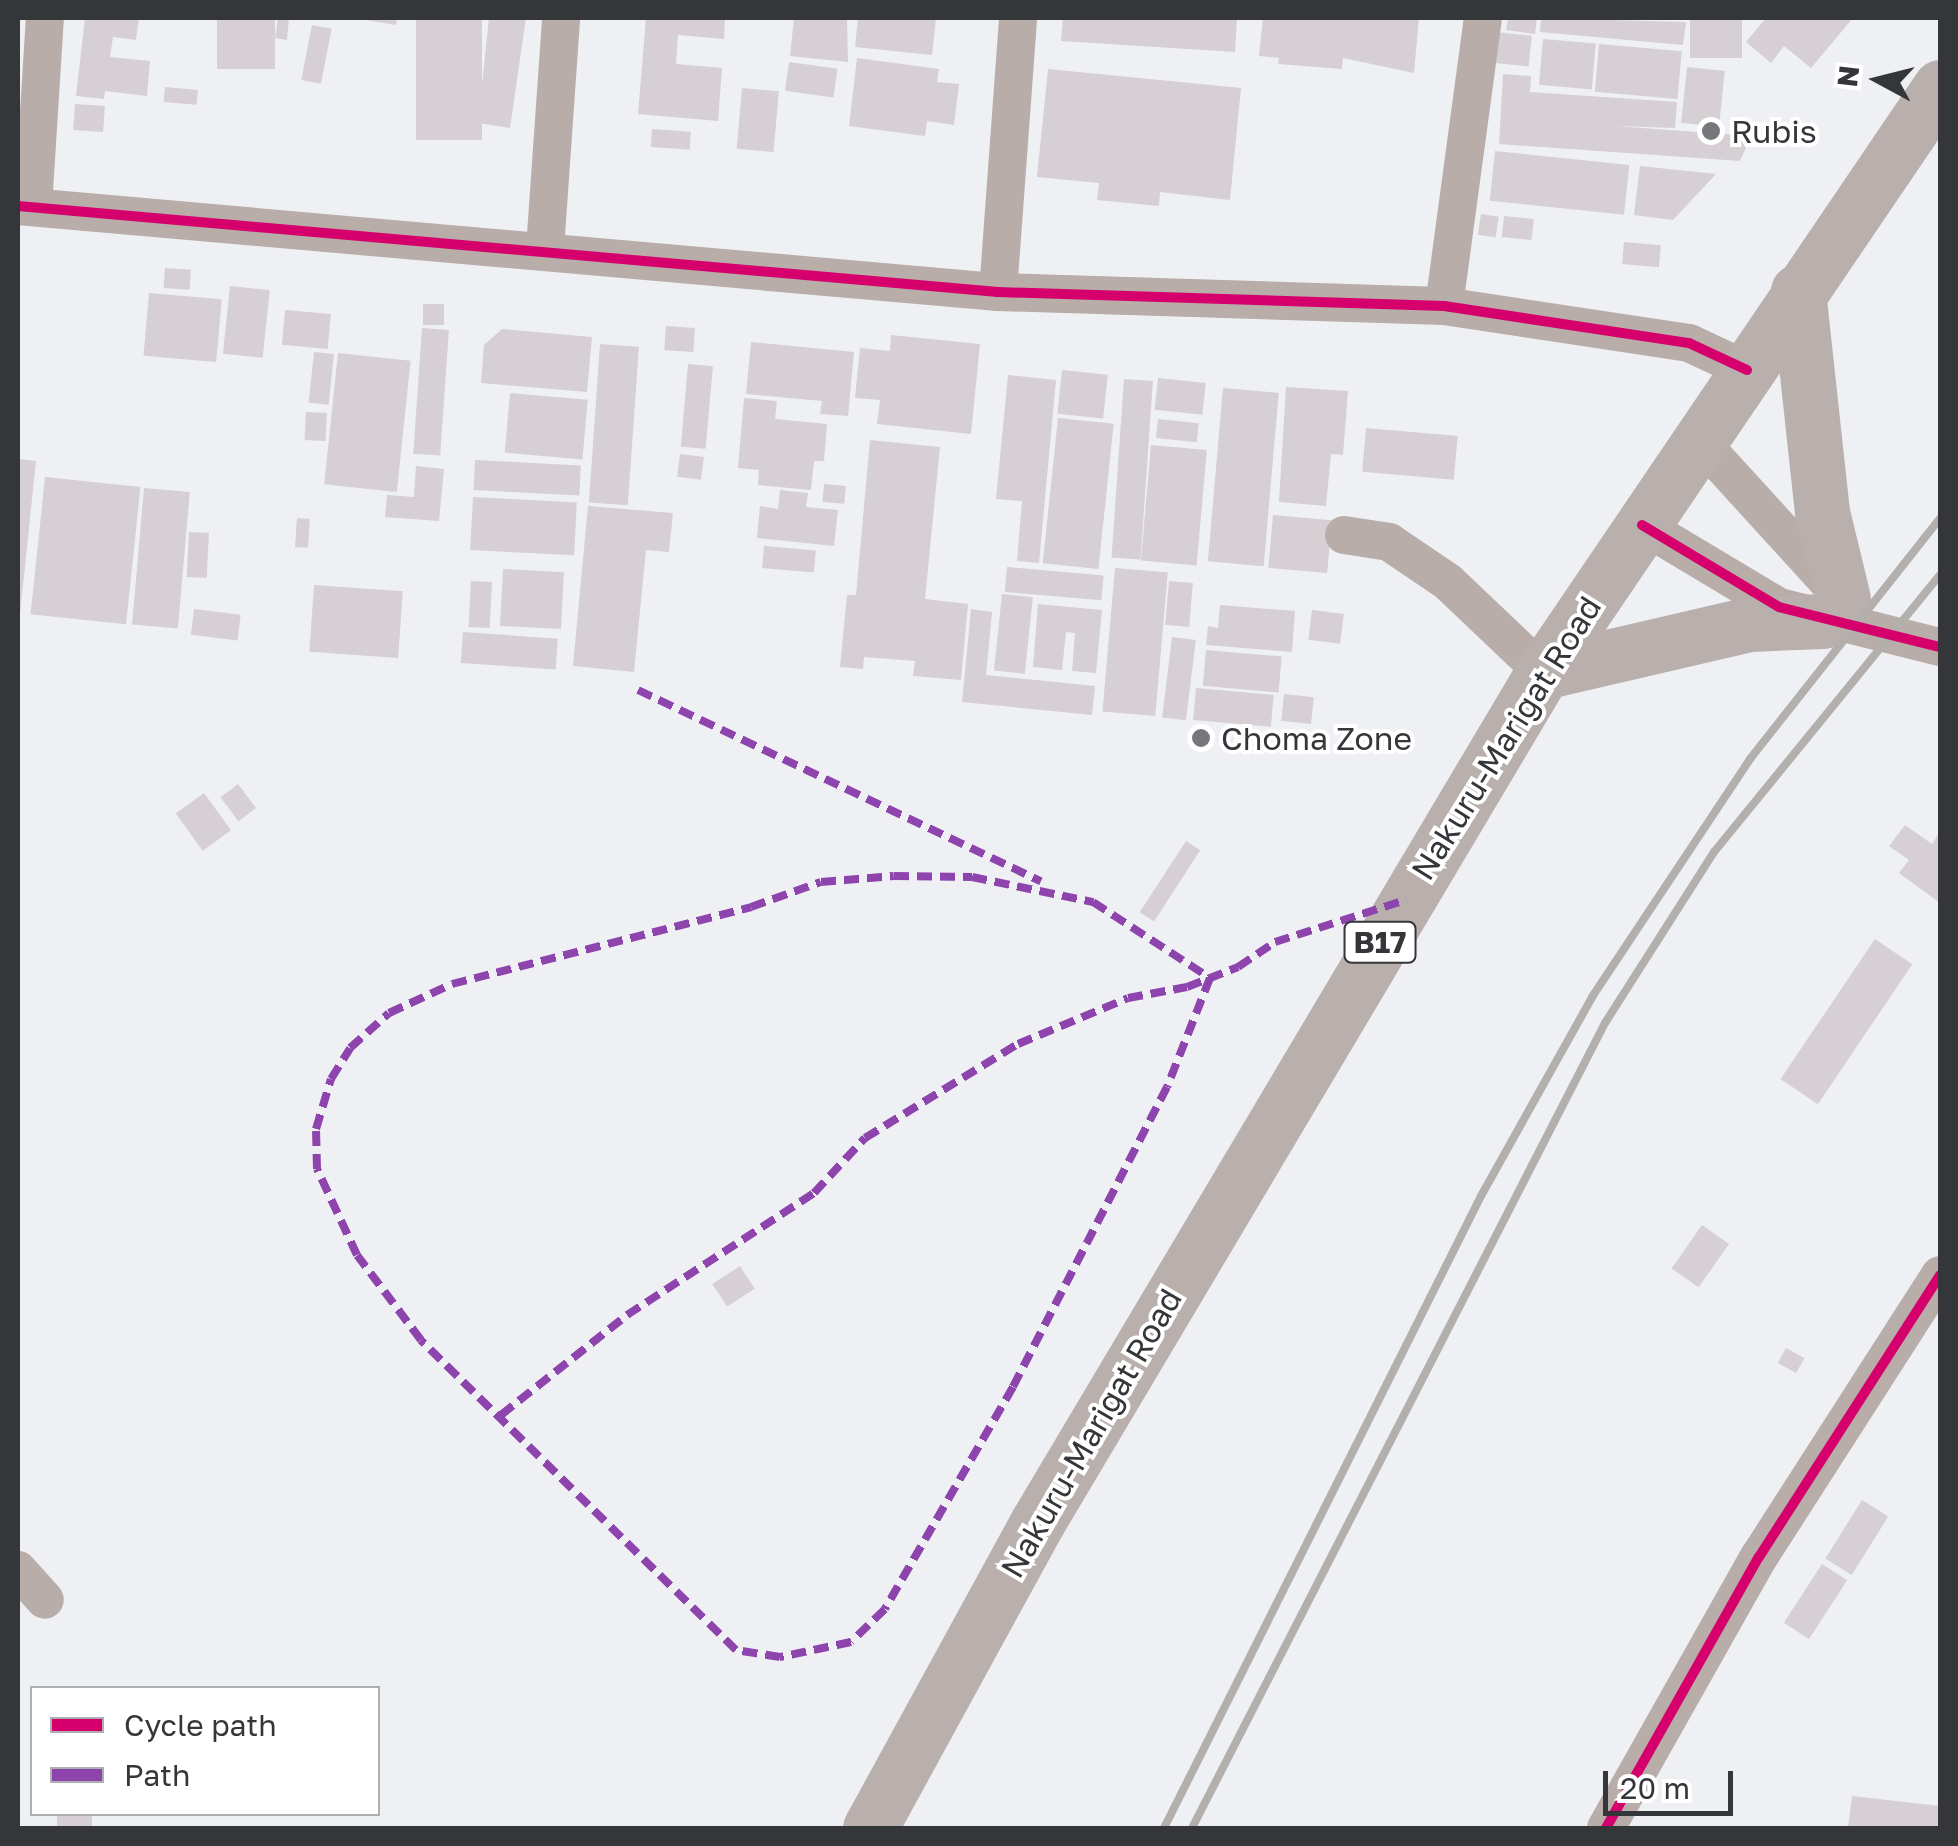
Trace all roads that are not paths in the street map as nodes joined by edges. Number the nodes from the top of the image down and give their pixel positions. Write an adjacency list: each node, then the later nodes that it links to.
1 (45, 18): 6 (street)
2 (561, 18): 7 (street)
3 (1018, 18): 9 (street)
4 (1483, 18): 10 (street)
5 (1940, 86): 8 (main road, Nakuru-Marigat Road / B17)
6 (25, 207): 7 (street)
7 (546, 249): 9 (street)
8 (1798, 291): 11 (main road, Nakuru-Marigat Road / B17); 15 (main road)
9 (998, 292): 10 (street)
10 (1444, 306): 11 (street)
11 (1746, 370): 12 (main road, Nakuru-Marigat Road / B17)
12 (1696, 437): 13 (main road, Nakuru-Marigat Road / B17); 15 (street)
13 (1642, 525): 15 (street); 17 (main road, Nakuru-Marigat Road / B17)
14 (1344, 535): 17 (street)
15 (1842, 616): 16 (street); 17 (main road)
16 (1940, 647)
17 (1542, 672): 21 (main road, Nakuru-Marigat Road / B17)
18 (1940, 1275): 22 (street)
19 (18, 1570): 20 (street)
20 (45, 1600)
21 (870, 1828)
22 (1606, 1828)

